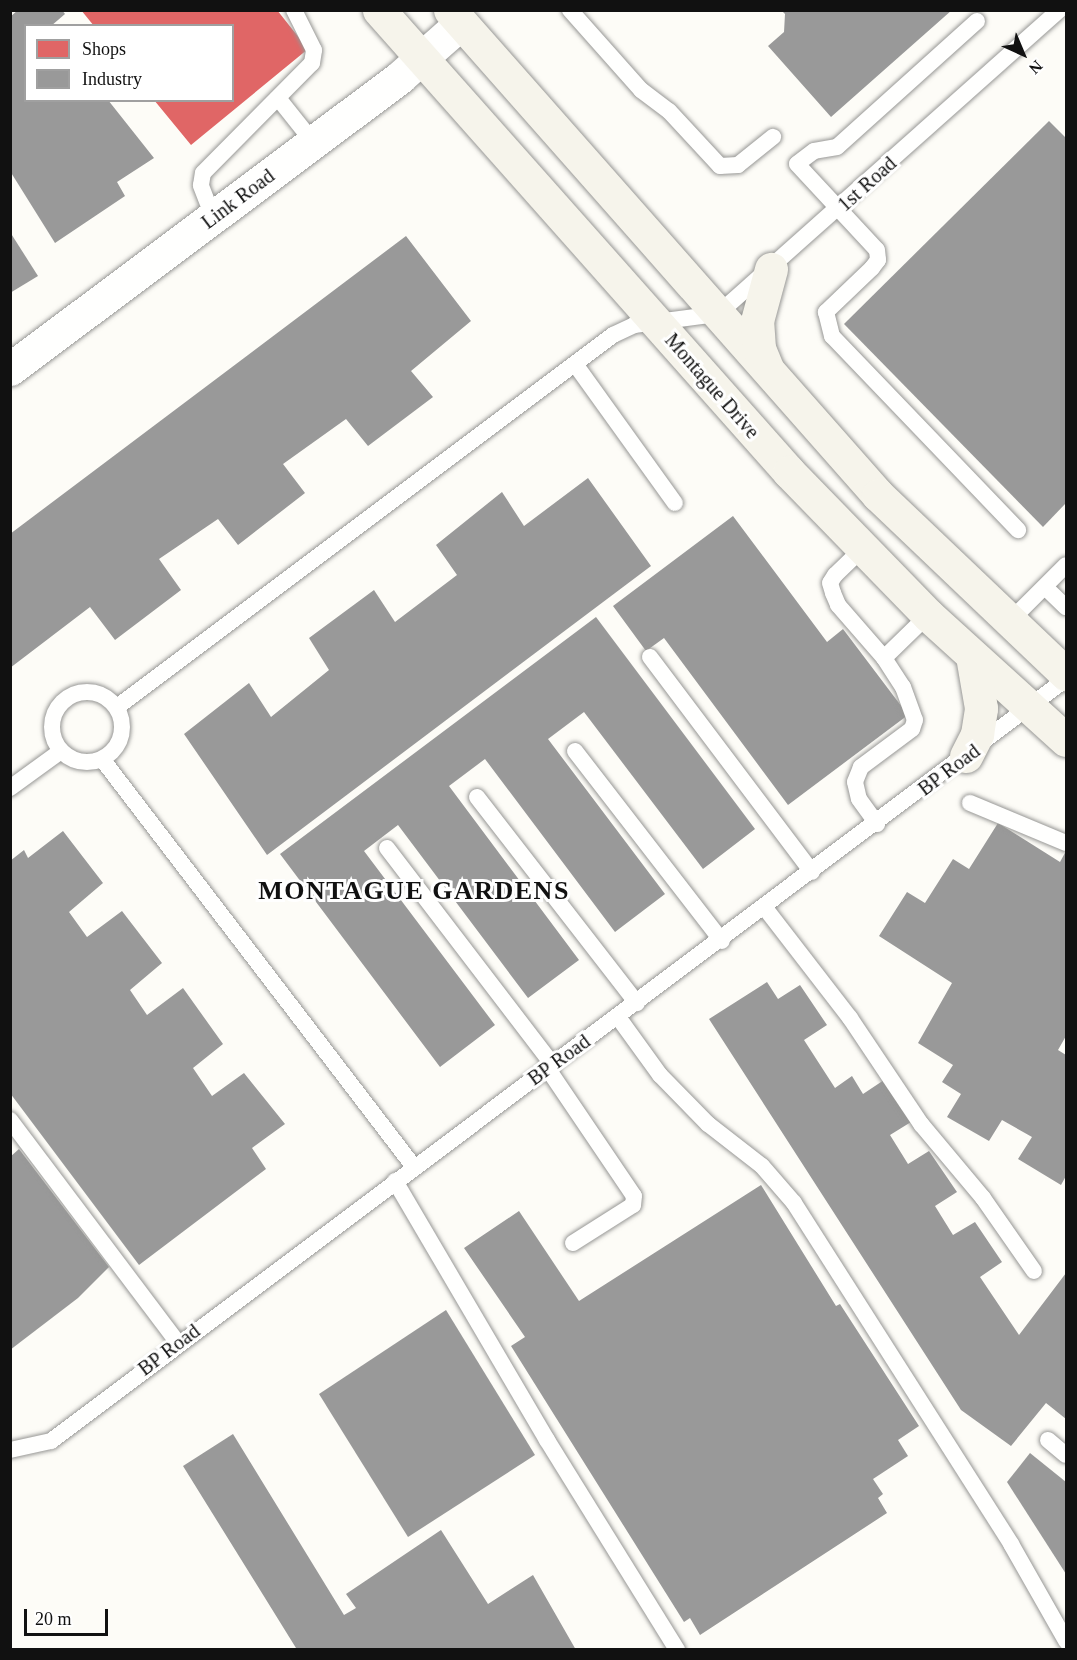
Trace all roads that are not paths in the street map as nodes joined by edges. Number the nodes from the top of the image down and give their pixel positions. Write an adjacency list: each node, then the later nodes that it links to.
1 (294, 10): 8 (lane)
2 (379, 10): 7 (main road, Montague Drive)
3 (570, 10): 9 (lane)
4 (1059, 10): 11 (lane, 1st Road)
5 (462, 15): 7 (street, Link Road); 14 (main road)
6 (977, 21): 11 (lane)
7 (423, 59): 10 (street, Link Road); 15 (main road, Montague Drive)
8 (278, 98): 10 (lane); 12 (lane)
9 (773, 137)
10 (313, 142): 12 (street, Link Road)
11 (838, 210): 13 (lane, 1st Road); 20 (lane)
12 (213, 217): 17 (street, Link Road)
13 (771, 268): 14 (lane, 1st Road); 18 (main road)
14 (718, 314): 15 (lane); 18 (main road)
15 (656, 322): 16 (lane); 21 (main road, Montague Drive)
16 (575, 364): 19 (lane); 32 (lane)
17 (10, 369)
18 (768, 373): 26 (main road)
19 (675, 503)
20 (1018, 530)
21 (862, 549): 25 (main road, Montague Drive); 29 (lane)
22 (1066, 565): 23 (lane)
23 (1045, 587): 24 (lane); 26 (lane)
24 (1066, 607)
25 (928, 615): 27 (main road, Montague Drive); 29 (lane)
26 (1010, 621): 30 (main road)
27 (972, 656): 33 (main road, Montague Drive); 37 (main road)
28 (650, 657): 45 (lane)
29 (884, 658): 42 (lane)
30 (1066, 674)
31 (1066, 679): 33 (lane, BP Road)
32 (117, 707): 35 (lane); 38 (lane)
33 (1030, 708): 34 (main road, Montague Drive); 37 (lane, BP Road)
34 (1066, 740)
35 (61, 751): 38 (lane); 39 (lane)
36 (575, 751): 47 (lane)
37 (966, 756): 42 (lane, BP Road)
38 (102, 759): 52 (lane)
39 (10, 788)
40 (477, 797): 48 (lane)
41 (970, 803): 43 (lane)
42 (877, 824): 45 (lane, BP Road)
43 (1066, 843)
44 (387, 848): 50 (lane)
45 (812, 872): 46 (lane, BP Road)
46 (765, 908): 47 (lane, BP Road); 55 (lane)
47 (722, 941): 48 (lane, BP Road)
48 (637, 1003): 49 (lane, BP Road)
49 (618, 1017): 50 (lane, BP Road); 60 (lane)
50 (550, 1067): 52 (lane, BP Road); 54 (lane)
51 (10, 1120): 56 (lane)
52 (414, 1167): 53 (lane, BP Road)
53 (395, 1181): 56 (lane, BP Road); 61 (lane)
54 (573, 1243)
55 (1034, 1271)
56 (178, 1343): 58 (lane, BP Road)
57 (1048, 1440): 59 (lane)
58 (10, 1450)
59 (1066, 1455)
60 (1066, 1641)
61 (677, 1650)

